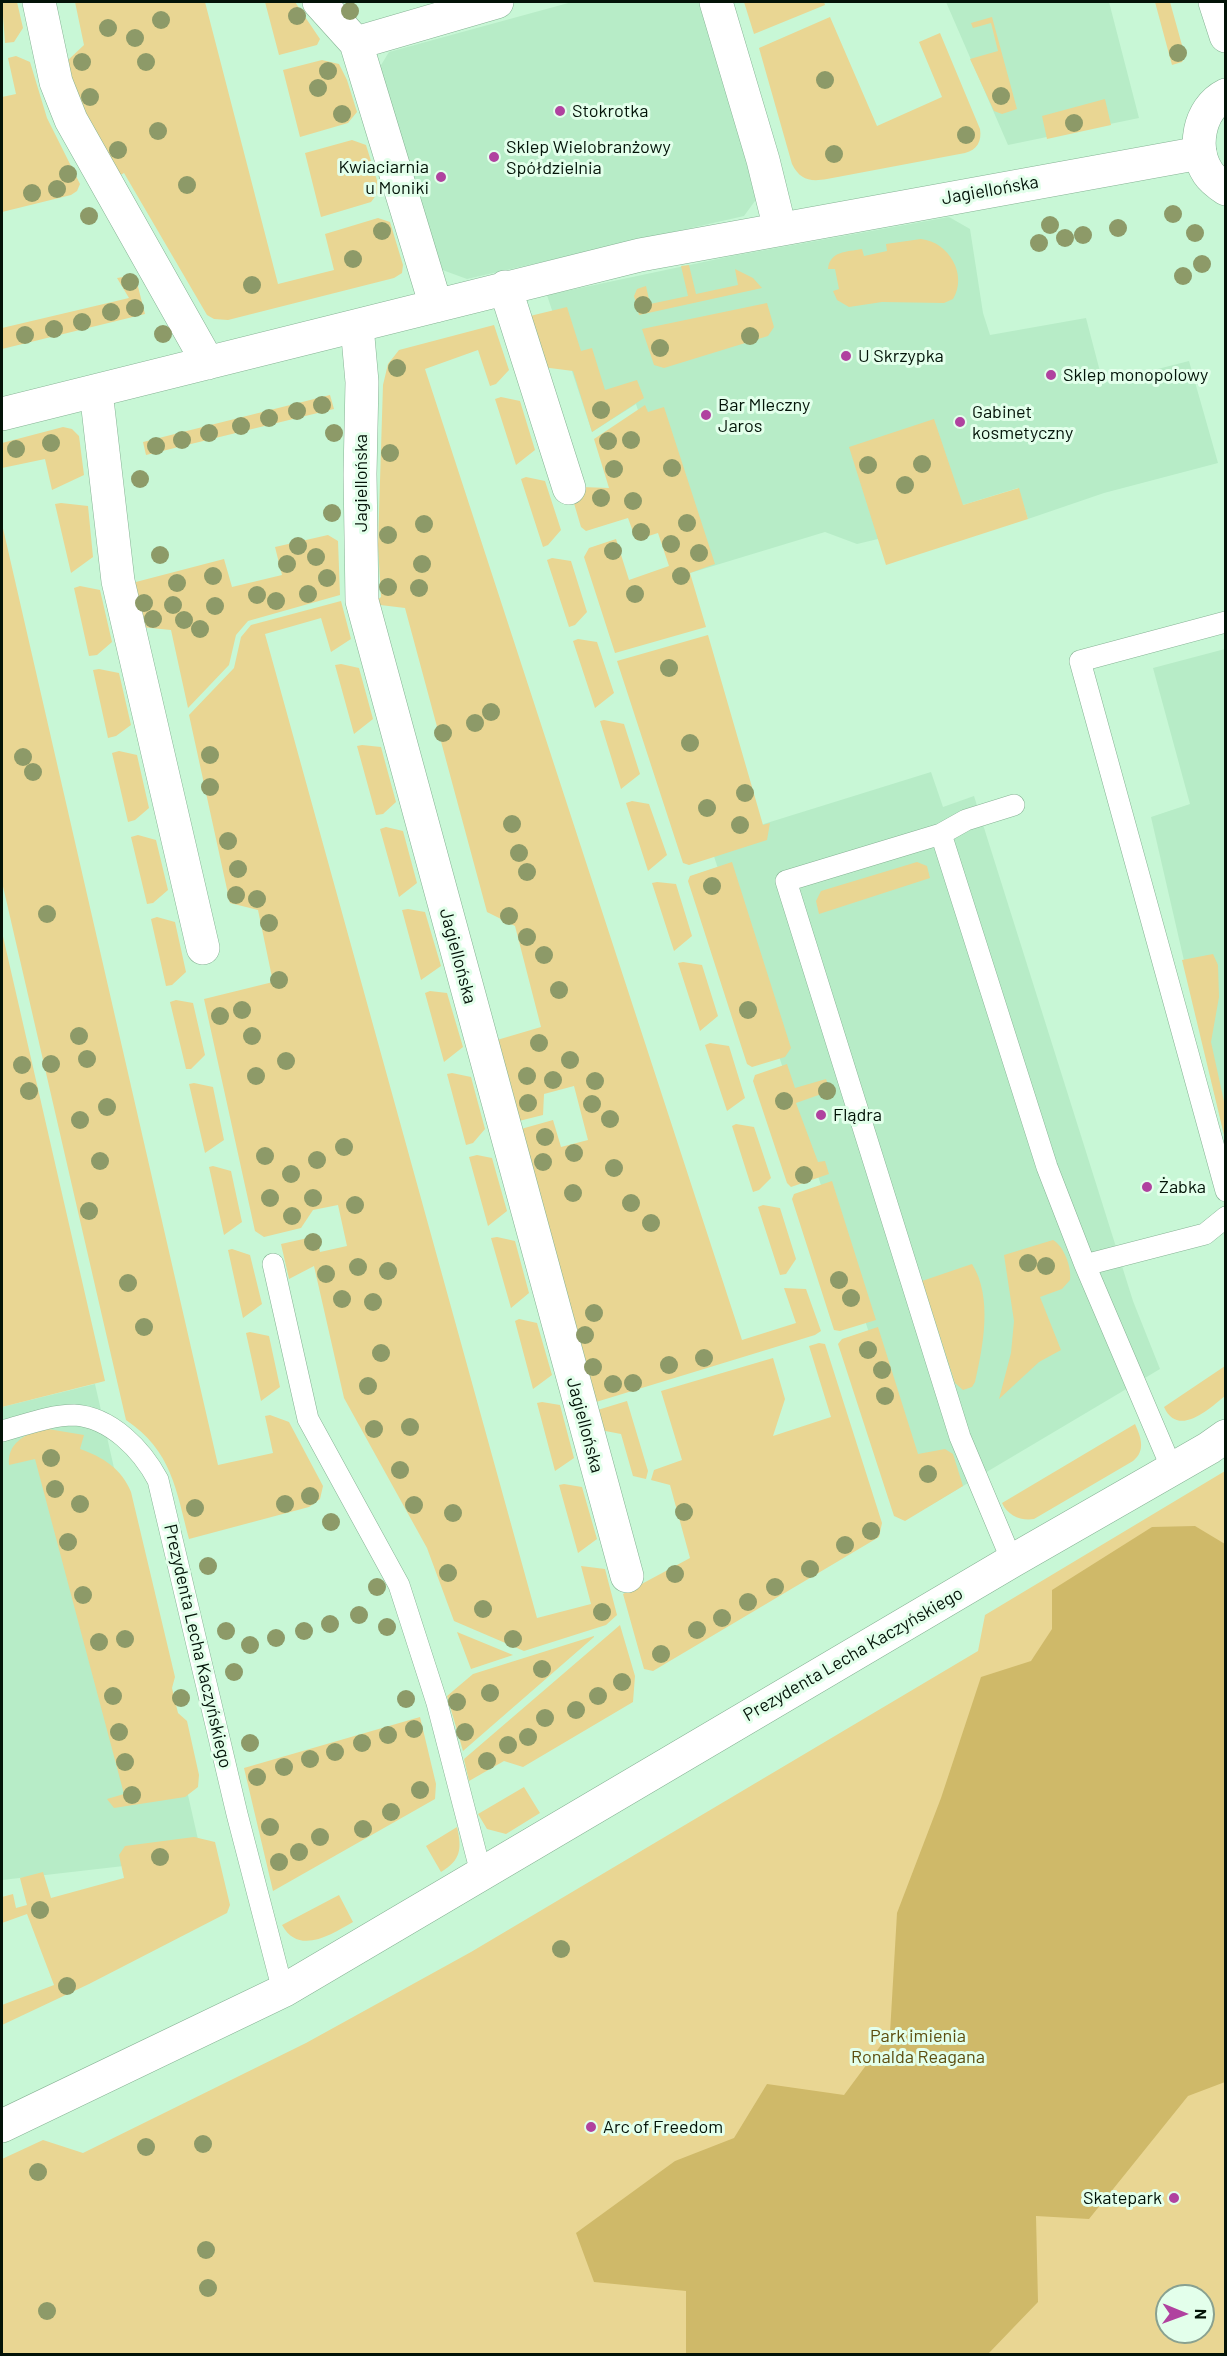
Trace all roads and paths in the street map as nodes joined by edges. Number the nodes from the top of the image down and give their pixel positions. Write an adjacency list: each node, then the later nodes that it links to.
1 (39, 2): 15 (street)
2 (319, 2): 7 (street)
3 (497, 2): 7 (street)
4 (716, 2): 11 (street)
5 (1215, 2): 6 (street)
6 (1226, 36)
7 (356, 43): 13 (street)
8 (1226, 95): 9 (street)
9 (1200, 153): 10 (street); 11 (street, Jagiellońska)
10 (1226, 189)
11 (780, 229): 12 (street, Jagiellońska)
12 (506, 287): 13 (street, Jagiellońska); 18 (street)
13 (436, 306): 14 (street, Jagiellońska)
14 (357, 326): 15 (street, Jagiellońska); 31 (street, Jagiellońska)
15 (208, 363): 16 (street, Jagiellońska)
16 (96, 391): 17 (street, Jagiellońska); 22 (street)
17 (2, 414)
18 (569, 488)
19 (1226, 622): 23 (lane)
20 (1014, 805): 21 (lane)
21 (941, 834): 26 (lane); 30 (lane)
22 (203, 948)
23 (1226, 1191)
24 (1226, 1217): 26 (lane)
25 (273, 1264): 32 (lane)
26 (1085, 1265): 29 (lane)
27 (2, 1431): 33 (lane, Prezydenta Lecha Kaczyńskiego)
28 (1226, 1436): 29 (street, Prezydenta Lecha Kaczyńskiego)
29 (1172, 1469): 30 (street, Prezydenta Lecha Kaczyńskiego)
30 (1011, 1561): 32 (street, Prezydenta Lecha Kaczyńskiego)
31 (627, 1576)
32 (481, 1873): 33 (street, Prezydenta Lecha Kaczyńskiego)
33 (283, 1991): 34 (street, Prezydenta Lecha Kaczyńskiego)
34 (2, 2126)

